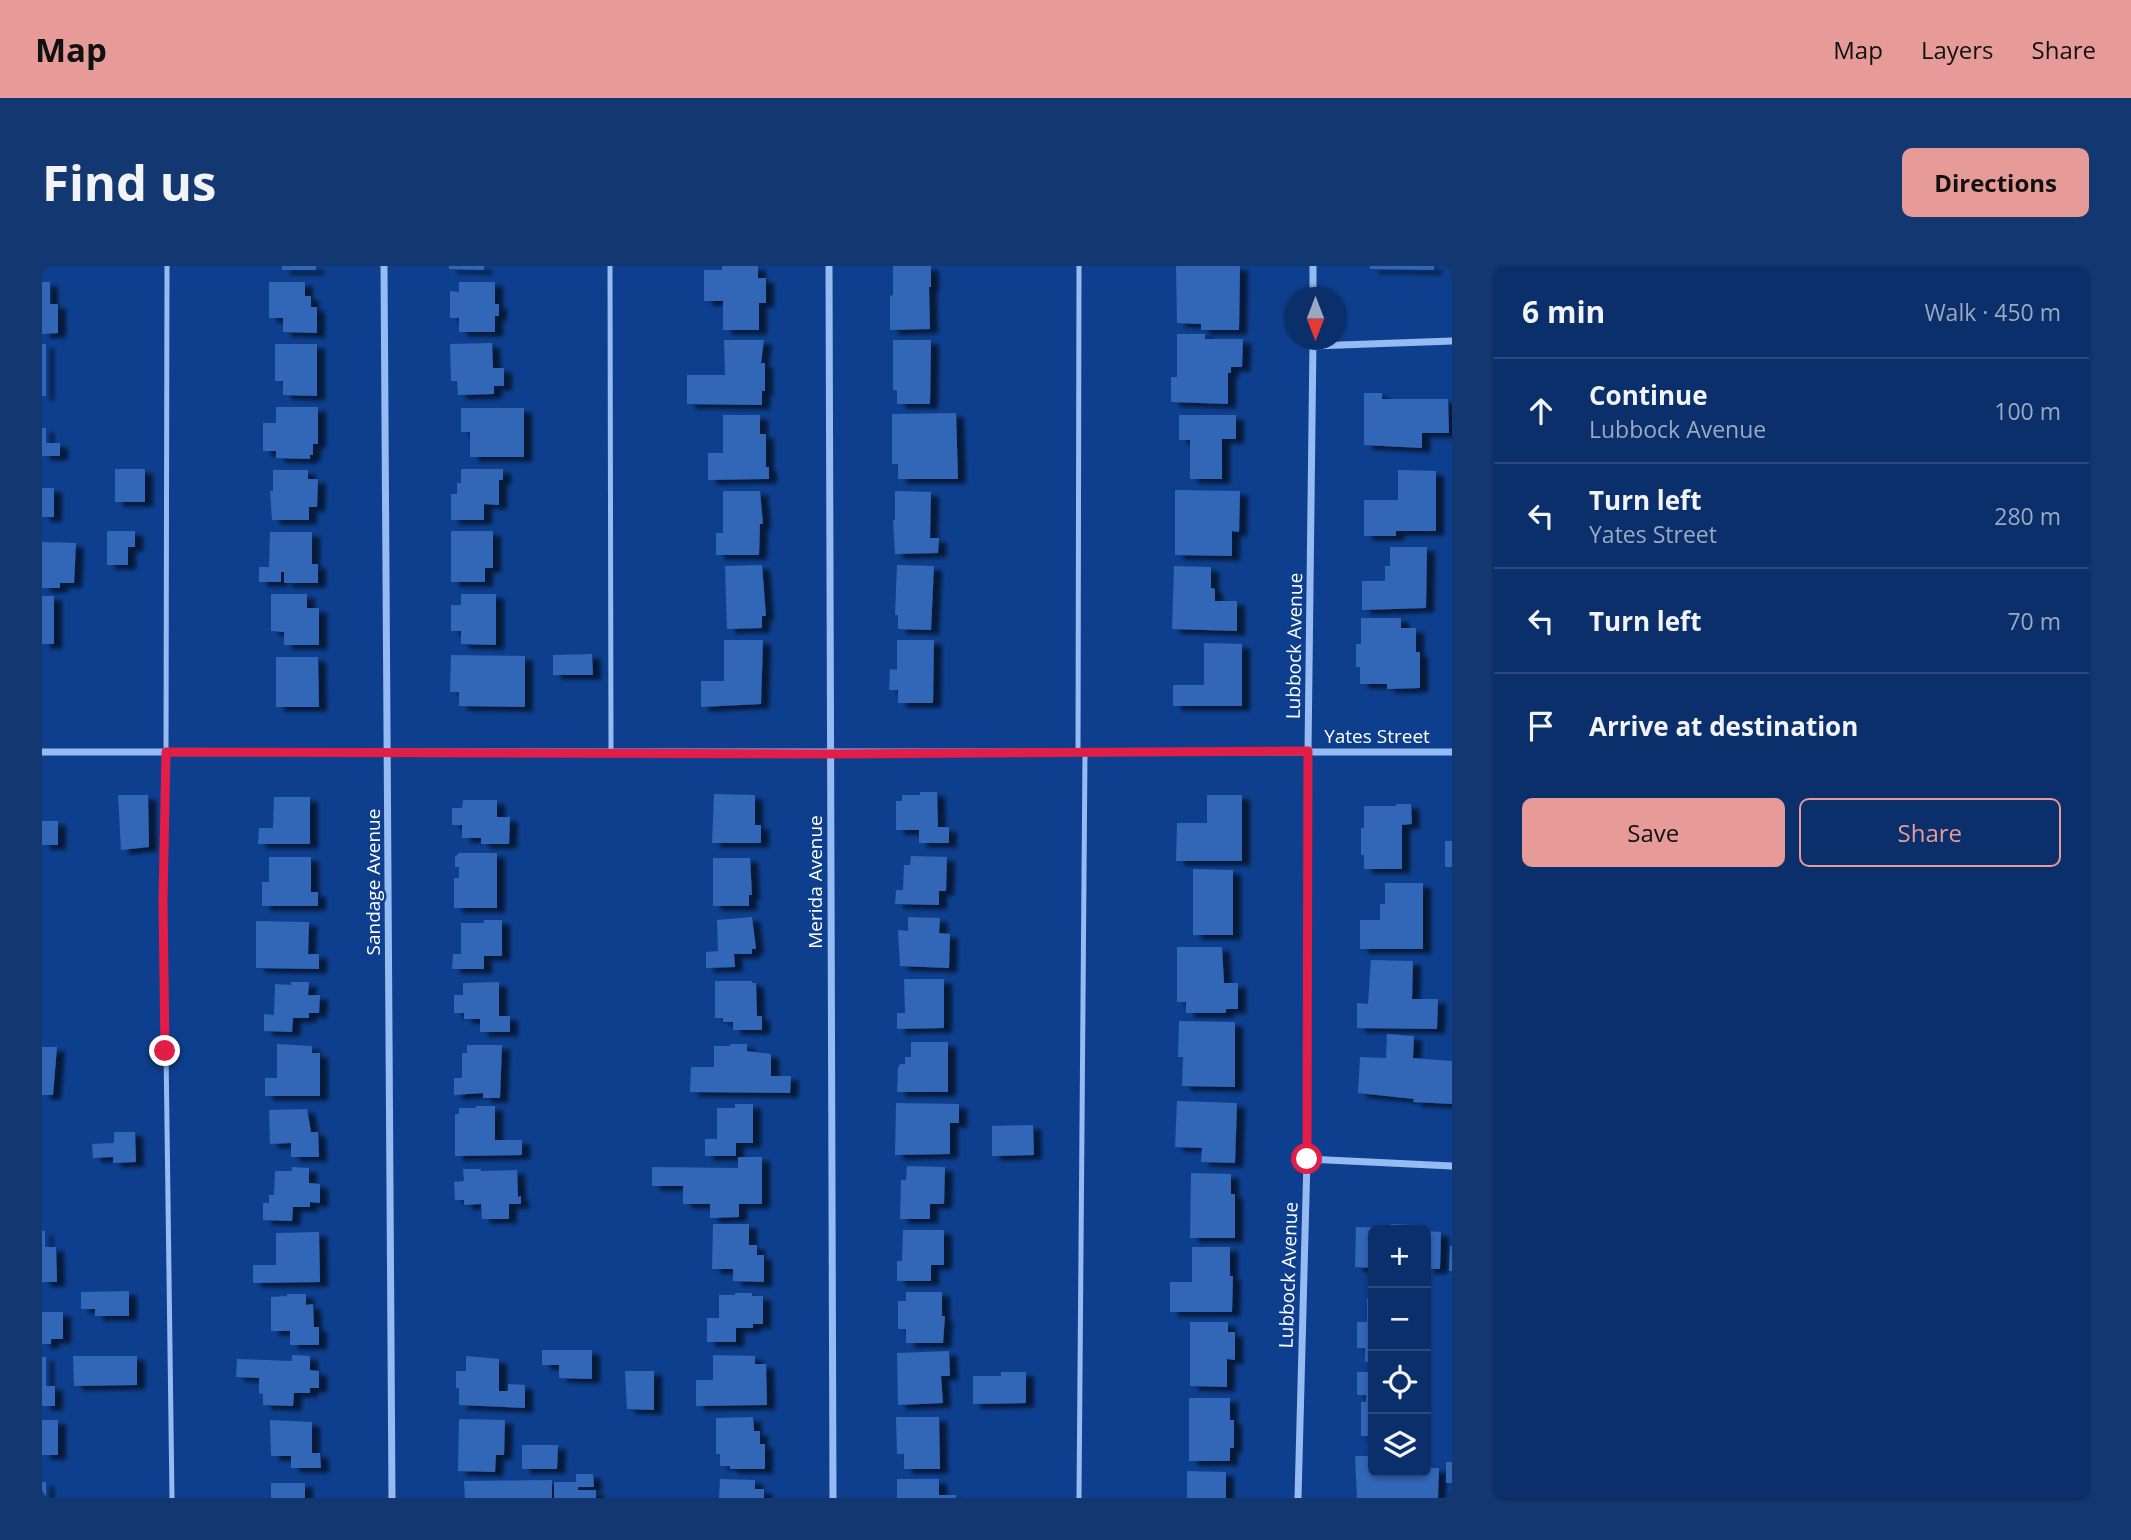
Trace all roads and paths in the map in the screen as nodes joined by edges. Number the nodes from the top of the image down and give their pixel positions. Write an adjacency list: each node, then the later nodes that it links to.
1 (167, 266): 13 (lane)
2 (384, 266): 16 (street, Sandage Avenue)
3 (610, 266): 17 (lane)
4 (829, 266): 18 (street, Merida Avenue)
5 (1079, 266): 14 (lane)
6 (1313, 266): 7 (street)
7 (1313, 287)
8 (1452, 341): 9 (street)
9 (1347, 343)
10 (1313, 350): 11 (street, Lubbock Avenue)
11 (1308, 751): 14 (street, Yates Street); 15 (street, Yates Street); 19 (street, Lubbock Avenue)
12 (42, 752): 13 (street, Yates Street)
13 (166, 752): 16 (street, Yates Street); 21 (lane)
14 (1081, 752): 18 (street, Yates Street); 24 (lane)
15 (1452, 752)
16 (388, 753): 17 (street, Yates Street); 22 (street, Sandage Avenue)
17 (611, 754): 18 (street, Yates Street)
18 (831, 754): 23 (street, Merida Avenue)
19 (1307, 1159): 20 (street); 25 (street, Lubbock Avenue)
20 (1452, 1166)
21 (172, 1498)
22 (393, 1498)
23 (833, 1498)
24 (1079, 1498)
25 (1298, 1498)

